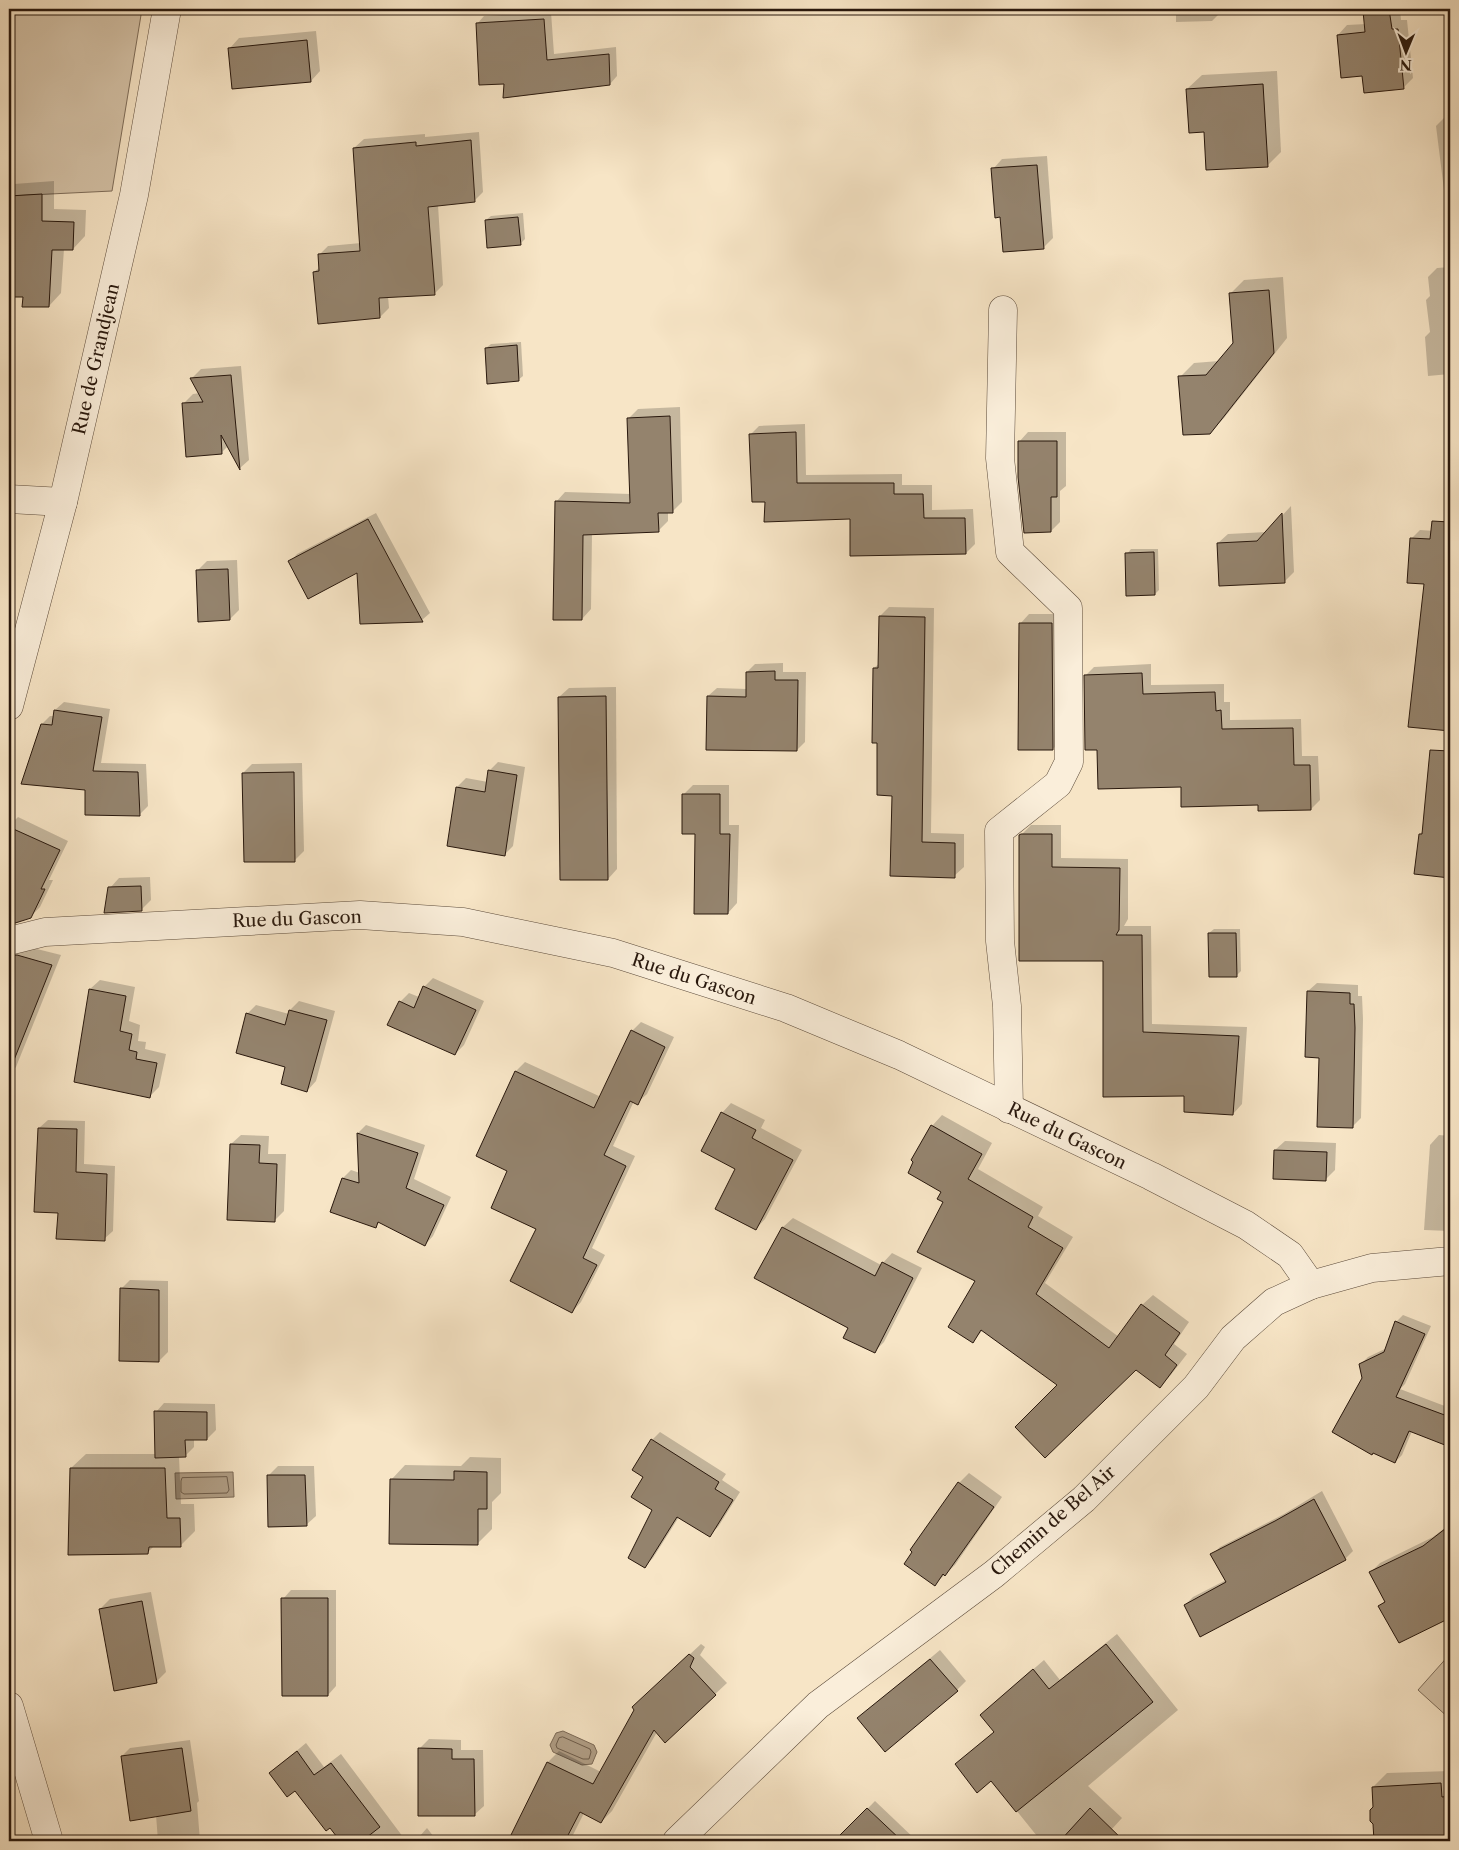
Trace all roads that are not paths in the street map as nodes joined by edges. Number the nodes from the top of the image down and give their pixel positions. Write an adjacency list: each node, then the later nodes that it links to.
1 (167, 9): 4 (street, Rue de Grandjean)
2 (1004, 310): 7 (street)
3 (9, 498): 4 (street)
4 (63, 502): 5 (street, Rue de Grandjean)
5 (9, 706)
6 (9, 941): 7 (street, Rue du Gascon)
7 (1009, 1109): 9 (street, Rue du Gascon)
8 (1450, 1261): 9 (street, Chemin de Bel Air)
9 (1310, 1285): 12 (street, Chemin de Bel Air)
10 (9, 1706): 11 (street)
11 (49, 1841)
12 (677, 1841)

